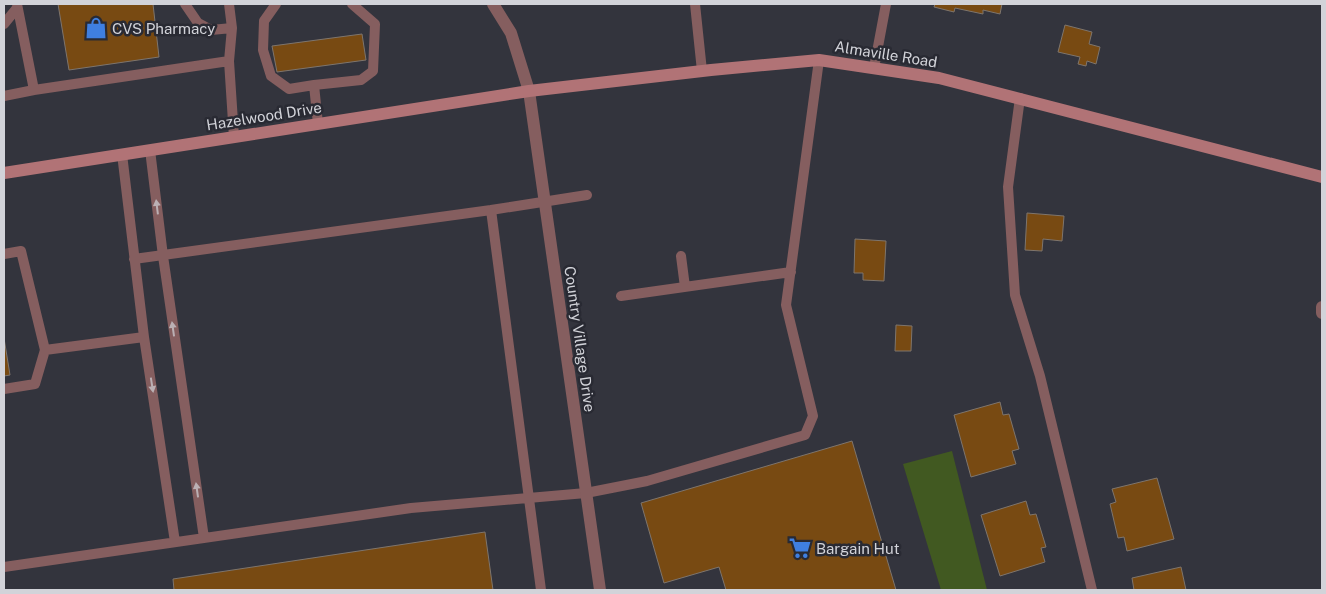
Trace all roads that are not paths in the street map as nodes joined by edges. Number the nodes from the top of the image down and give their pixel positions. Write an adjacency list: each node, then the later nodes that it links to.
1 (185, 4): 10 (lane)
2 (229, 4): 10 (lane)
3 (276, 4): 15 (lane)
4 (352, 4): 15 (lane)
5 (493, 4): 17 (street)
6 (695, 4): 14 (lane)
7 (886, 4): 13 (lane)
8 (17, 6): 9 (lane); 16 (lane)
9 (4, 24)
10 (232, 28): 12 (lane)
11 (819, 60): 13 (street, Almaville Road); 14 (street, Almaville Road); 33 (lane)
12 (228, 61): 16 (lane); 21 (lane)
13 (874, 68): 19 (street, Almaville Road)
14 (702, 71): 17 (street, Almaville Road)
15 (314, 85): 20 (lane)
16 (34, 90): 18 (lane)
17 (529, 91): 20 (street, Hazelwood Drive); 27 (street, Country Village Drive)
18 (4, 96)
19 (1020, 98): 25 (street, Almaville Road); 48 (lane)
20 (318, 124): 21 (street, Hazelwood Drive)
21 (234, 137): 22 (street, Hazelwood Drive)
22 (150, 150): 23 (street, Hazelwood Drive); 30 (lane, one-way to 22)
23 (122, 154): 24 (street, Hazelwood Drive); 32 (lane)
24 (4, 173)
25 (1322, 178)
26 (587, 195): 27 (lane)
27 (544, 202): 28 (lane); 41 (street, Country Village Drive)
28 (491, 210): 30 (lane); 42 (lane)
29 (4, 254): 39 (lane)
30 (163, 256): 32 (lane); 43 (lane, one-way to 30)
31 (681, 256): 34 (lane)
32 (134, 259): 38 (lane)
33 (791, 272): 34 (lane); 41 (lane)
34 (685, 287): 35 (lane)
35 (621, 296)
36 (1322, 307): 37 (street)
37 (1322, 313)
38 (144, 337): 39 (lane); 44 (lane, one-way to 44)
39 (45, 350): 40 (lane)
40 (4, 389)
41 (586, 493): 42 (lane); 47 (street, Country Village Drive)
42 (530, 498): 43 (lane); 46 (lane)
43 (204, 538): 44 (lane)
44 (175, 542): 45 (lane)
45 (4, 567)
46 (541, 590)
47 (600, 590)
48 (1092, 590)

